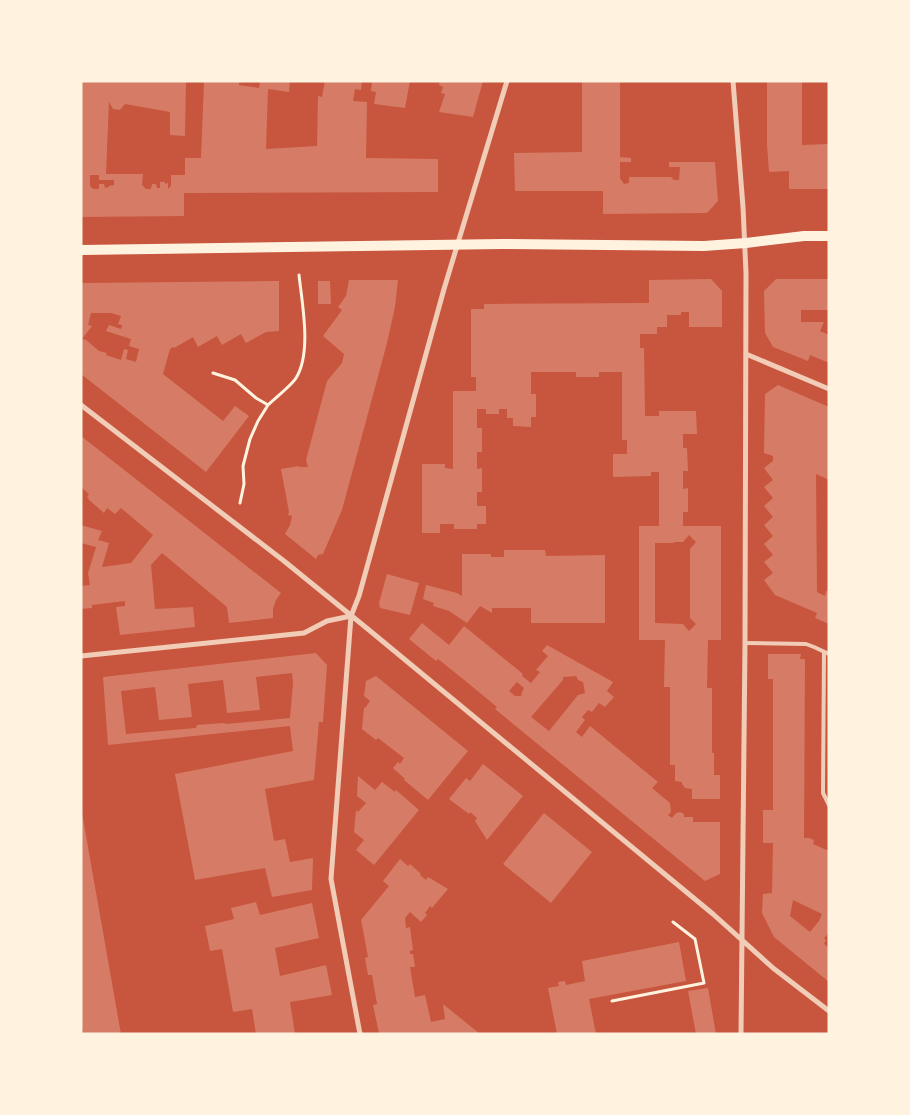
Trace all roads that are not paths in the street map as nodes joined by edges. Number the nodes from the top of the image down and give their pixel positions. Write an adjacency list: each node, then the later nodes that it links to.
1 (507, 81): 5 (street)
2 (733, 81): 4 (street)
3 (829, 236): 4 (main road)
4 (746, 243): 5 (main road); 7 (street)
5 (458, 245): 6 (main road); 10 (street)
6 (81, 250)
7 (746, 354): 8 (street); 11 (street)
8 (829, 389)
9 (81, 405): 10 (street)
10 (351, 616): 14 (street); 16 (street); 18 (street)
11 (745, 643): 12 (lane); 16 (street)
12 (824, 652): 13 (lane); 15 (lane)
13 (829, 654)
14 (81, 656)
15 (829, 805)
16 (742, 940): 17 (street); 19 (street)
17 (829, 1011)
18 (360, 1034)
19 (740, 1034)

